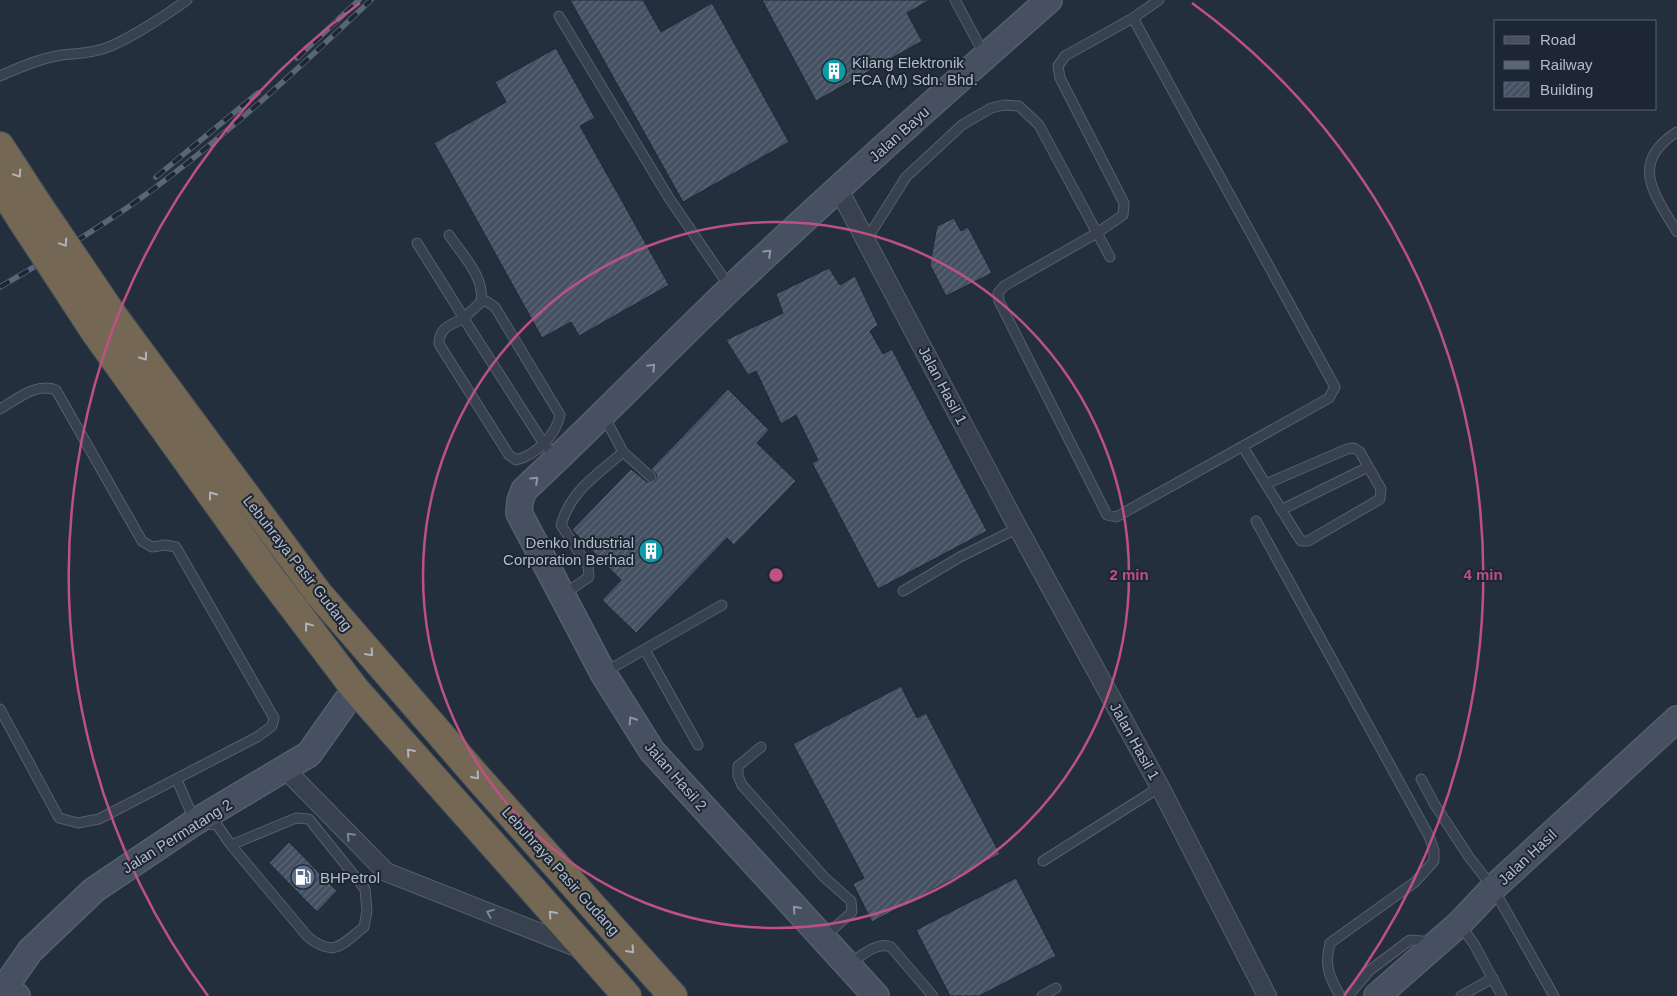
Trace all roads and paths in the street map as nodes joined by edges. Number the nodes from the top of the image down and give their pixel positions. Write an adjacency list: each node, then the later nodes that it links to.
1 (187, 0): 8 (lane)
2 (955, 0): 7 (lane)
3 (1050, 0): 7 (street, Jalan Bayu)
4 (1159, 0): 6 (lane)
5 (559, 16): 20 (lane)
6 (1133, 18): 15 (lane); 26 (lane)
7 (985, 56): 12 (street, Jalan Bayu)
8 (0, 76)
9 (1677, 132): 14 (lane)
10 (0, 146): 13 (highway, Lebuhraya Pasir Gudang, one-way to 13)
11 (0, 186): 13 (highway, Lebuhraya Pasir Gudang)
12 (838, 188): 17 (street, Jalan Hasil 1); 20 (street, one-way to 12)
13 (28, 211): 23 (highway, Lebuhraya Pasir Gudang, bridge)
14 (1677, 232)
15 (1097, 233): 17 (lane); 19 (lane); 26 (lane)
16 (449, 235): 21 (lane)
17 (867, 239): 34 (street, Jalan Hasil 1)
18 (417, 243): 22 (lane)
19 (1110, 257)
20 (731, 288): 25 (street, one-way to 20)
21 (481, 302): 22 (lane); 27 (lane)
22 (464, 318): 27 (lane); 27 (lane)
23 (105, 325): 40 (highway, Lebuhraya Pasir Gudang, one-way to 23); 62 (highway, Lebuhraya Pasir Gudang, one-way to 62)
24 (0, 409): 47 (lane)
25 (603, 415): 27 (street); 28 (lane)
26 (1243, 447): 31 (lane)
27 (551, 452): 36 (street, Jalan Hasil 2, one-way to 27)
28 (623, 452): 30 (lane); 36 (lane)
29 (1368, 467): 31 (lane); 32 (lane); 32 (lane)
30 (651, 478)
31 (1266, 484): 32 (lane)
32 (1281, 510)
33 (1256, 521): 67 (lane)
34 (1018, 528): 35 (lane); 48 (street, Jalan Hasil 1)
35 (903, 590)
36 (561, 595): 39 (street, Jalan Hasil 2)
37 (722, 605): 38 (lane)
38 (645, 650): 39 (lane); 43 (lane)
39 (603, 673): 54 (street, Jalan Hasil 2, one-way to 39)
40 (355, 689): 45 (street, Jalan Permatang 2); 56 (highway, Lebuhraya Pasir Gudang, one-way to 40)
41 (0, 709): 47 (lane)
42 (1677, 719): 52 (street, Jalan Hasil)
43 (698, 745)
44 (761, 747): 54 (lane)
45 (286, 770): 49 (street, Jalan Permatang 2); 56 (street, one-way to 45)
46 (1421, 779): 52 (lane)
47 (176, 780): 49 (lane)
48 (1160, 787): 51 (lane); 66 (street, Jalan Hasil 1)
49 (195, 822): 50 (lane); 60 (street, Jalan Permatang 2)
50 (231, 845): 50 (lane)
51 (1043, 861)
52 (1493, 888): 53 (street, Jalan Hasil); 72 (lane)
53 (1459, 924): 55 (street, Jalan Hasil); 58 (lane)
54 (822, 938): 57 (street, Jalan Hasil 2)
55 (1436, 943): 68 (lane); 69 (street, Jalan Hasil)
56 (584, 950): 61 (highway, Lebuhraya Pasir Gudang)
57 (847, 965): 63 (street, Jalan Hasil 2); 64 (lane)
58 (1493, 978): 70 (lane); 71 (lane)
59 (1056, 988): 65 (lane)
60 (7, 992)
61 (627, 996)
62 (673, 996)
63 (876, 996)
64 (933, 996)
65 (1042, 996)
66 (1267, 996)
67 (1340, 996)
68 (1348, 996)
69 (1377, 996)
70 (1461, 996)
71 (1502, 996)
72 (1554, 996)

